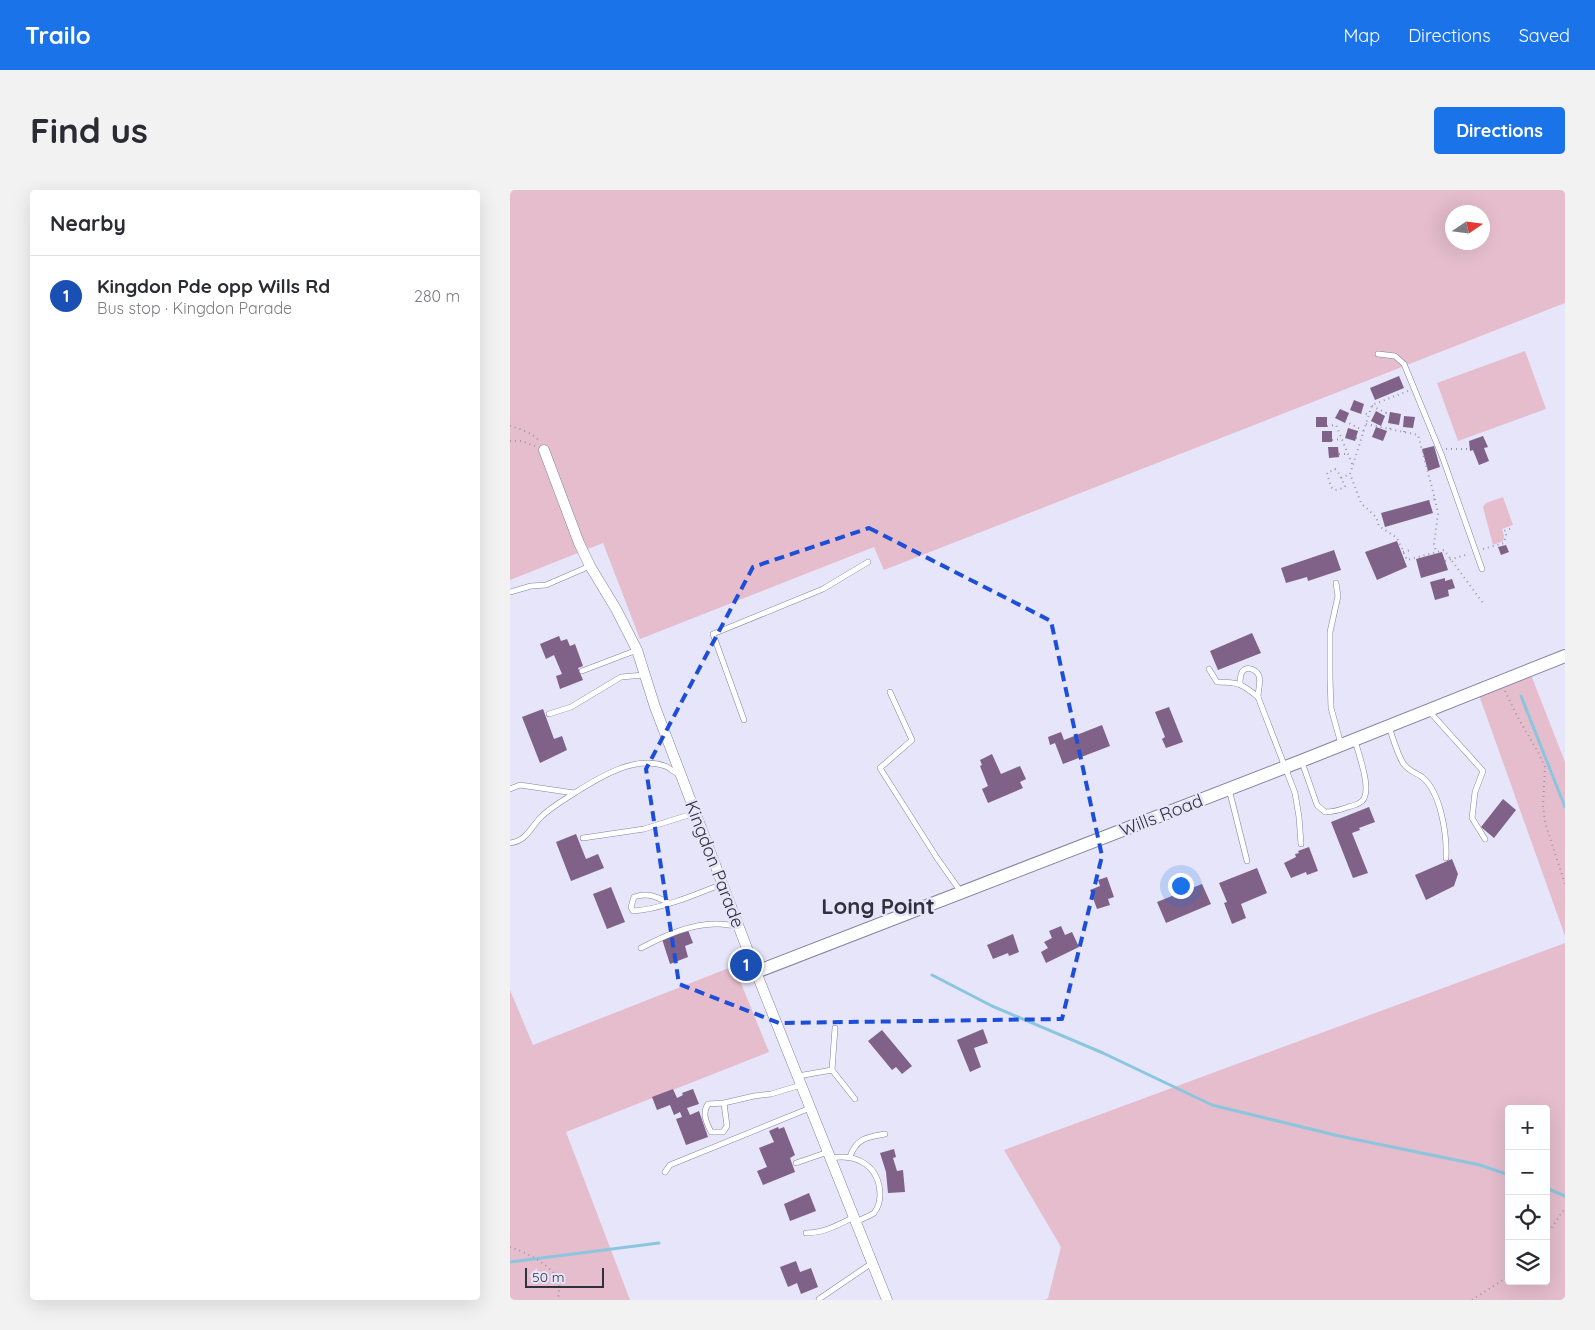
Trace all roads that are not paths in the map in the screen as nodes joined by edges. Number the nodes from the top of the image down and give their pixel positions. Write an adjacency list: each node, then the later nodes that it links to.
1 (1378, 354): 5 (lane)
2 (544, 450): 4 (street, Kingdon Parade)
3 (868, 562): 18 (lane)
4 (590, 566): 7 (lane); 8 (street, Kingdon Parade)
5 (1482, 569)
6 (1336, 583): 21 (lane)
7 (510, 592)
8 (637, 650): 11 (lane); 12 (street, Kingdon Parade)
9 (1565, 656): 16 (street, Wills Road)
10 (1209, 669): 13 (lane)
11 (582, 671)
12 (644, 675): 17 (lane); 24 (street, Kingdon Parade)
13 (1240, 684): 15 (lane); 15 (lane)
14 (890, 692): 36 (lane)
15 (1258, 697): 23 (lane)
16 (1429, 710): 19 (street, Wills Road); 30 (lane)
17 (549, 714)
18 (744, 720)
19 (1388, 726): 20 (street, Wills Road); 33 (lane)
20 (1354, 740): 21 (street, Wills Road); 22 (lane)
21 (1342, 745): 22 (street, Wills Road)
22 (1301, 761): 23 (street, Wills Road)
23 (1284, 767): 26 (street, Wills Road); 32 (lane)
24 (681, 776): 27 (lane); 28 (street, Kingdon Parade)
25 (510, 788): 27 (lane)
26 (1229, 789): 34 (lane); 36 (street, Wills Road)
27 (575, 793): 31 (lane)
28 (695, 813): 29 (lane); 35 (street, Kingdon Parade)
29 (583, 838)
30 (1486, 839)
31 (510, 843)
32 (1301, 844)
33 (1446, 858)
34 (1247, 861)
35 (722, 884): 37 (lane); 38 (street, Kingdon Parade)
36 (961, 893): 40 (street, Wills Road)
37 (670, 903): 37 (lane)
38 (739, 926): 39 (lane); 40 (street, Kingdon Parade)
39 (642, 948)
40 (756, 972): 43 (street, Kingdon Parade)
41 (835, 1028): 42 (lane)
42 (832, 1070): 43 (lane); 44 (lane)
43 (799, 1080): 45 (lane); 46 (street, Kingdon Parade)
44 (855, 1099)
45 (724, 1103): 45 (lane)
46 (810, 1108): 48 (street, Kingdon Parade); 51 (lane)
47 (885, 1134): 49 (lane)
48 (829, 1155): 49 (lane); 50 (lane); 52 (street, Kingdon Parade)
49 (850, 1157): 52 (lane)
50 (796, 1163)
51 (665, 1172)
52 (855, 1220): 53 (lane); 54 (street, Kingdon Parade)
53 (806, 1233)
54 (872, 1263): 55 (lane); 56 (street, Kingdon Parade)
55 (819, 1299)
56 (887, 1300)

